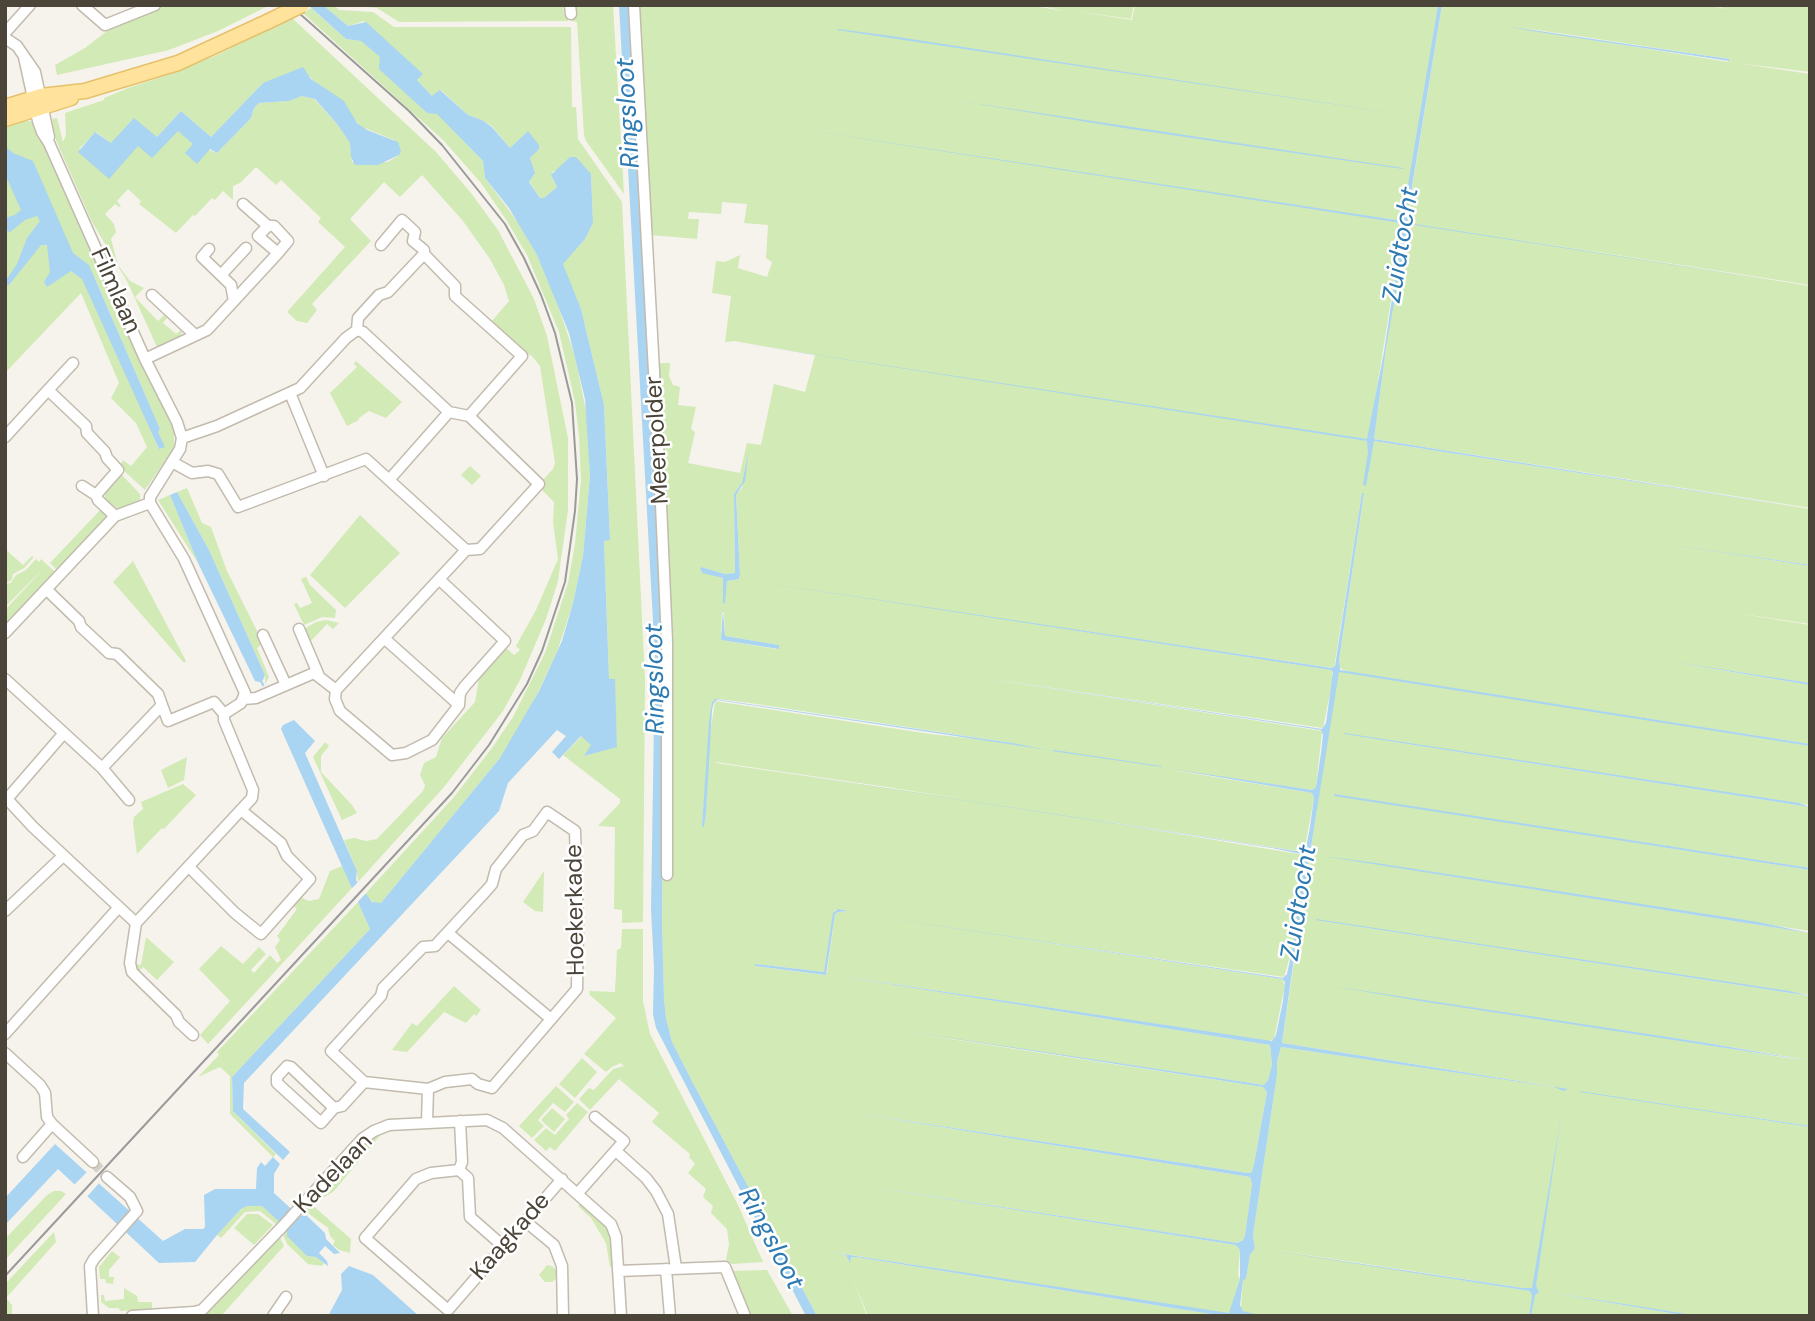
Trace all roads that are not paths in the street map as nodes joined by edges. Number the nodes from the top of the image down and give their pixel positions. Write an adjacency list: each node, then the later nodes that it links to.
1 (30, 5): 6 (street)
2 (82, 5): 3 (street)
3 (155, 5)
4 (302, 5): 8 (main road, bridge)
5 (634, 5): 59 (street, Meerpolder)
6 (5, 33)
7 (5, 38): 8 (street, Filmlaan)
8 (38, 102): 9 (main road); 10 (main road); 23 (street, Filmlaan)
9 (5, 107)
10 (5, 119)
11 (243, 204): 12 (street)
12 (268, 226): 16 (street); 16 (street)
13 (381, 245): 17 (street)
14 (246, 248): 18 (street)
15 (209, 249): 18 (street)
16 (278, 253): 20 (street)
17 (424, 254): 21 (street); 28 (street)
18 (221, 275): 20 (street)
19 (152, 295): 22 (street)
20 (234, 301): 22 (street)
21 (357, 330): 26 (street); 27 (street)
22 (195, 335): 23 (street)
23 (145, 359): 30 (street, Filmlaan)
24 (73, 363): 25 (street)
25 (48, 390): 29 (street); 35 (street)
26 (290, 393): 30 (street); 32 (street)
27 (449, 412): 28 (street); 33 (street)
28 (469, 416): 38 (street)
29 (5, 437)
30 (182, 438): 31 (street)
31 (172, 462): 32 (street); 36 (street)
32 (324, 476): 33 (street)
33 (389, 480): 38 (street)
34 (82, 486): 35 (street)
35 (96, 495): 37 (street)
36 (150, 503): 37 (street); 49 (street)
37 (115, 516): 40 (street)
38 (466, 550): 39 (street)
39 (440, 580): 44 (street); 51 (street)
40 (46, 589): 42 (street); 50 (street)
41 (299, 629): 45 (street)
42 (5, 633)
43 (263, 635): 47 (street)
44 (385, 639): 48 (street); 51 (street)
45 (319, 676): 47 (street); 48 (street)
46 (5, 679): 53 (street)
47 (286, 685): 49 (street)
48 (337, 690): 51 (street)
49 (244, 699): 52 (street)
50 (162, 705): 52 (street); 54 (street)
51 (459, 705)
52 (224, 714): 56 (street)
53 (64, 733): 54 (street); 57 (street)
54 (102, 768): 55 (street)
55 (129, 800)
56 (241, 810): 58 (street); 58 (street)
57 (63, 856): 60 (street); 61 (street)
58 (190, 867): 62 (street)
59 (667, 875)
60 (119, 907): 62 (street); 65 (street)
61 (5, 911)
62 (136, 923): 66 (street)
63 (448, 933): 64 (street); 64 (street, Hoekerkade); 68 (street, Hoekerkade)
64 (551, 1019): 69 (street, Hoekerkade)
65 (5, 1034)
66 (193, 1035)
67 (5, 1053): 74 (street)
68 (364, 1082): 69 (street); 70 (street)
69 (428, 1089): 73 (street)
70 (334, 1108): 70 (street)
71 (595, 1118): 75 (street)
72 (460, 1121): 73 (street, Kadelaan); 78 (street); 80 (street, Kadelaan)
73 (427, 1122): 87 (street, Kadelaan)
74 (52, 1124): 76 (street); 77 (street)
75 (616, 1151): 81 (street); 84 (street)
76 (23, 1157)
77 (93, 1162)
78 (459, 1170): 83 (street); 83 (street, Kaagkade)
79 (107, 1177): 88 (street)
80 (562, 1179): 81 (street, Kadelaan); 82 (street, Kaagkade)
81 (578, 1194): 85 (street, Kadelaan)
82 (525, 1221): 83 (street, Kaagkade); 91 (street)
83 (503, 1246)
84 (671, 1269): 85 (street); 93 (street); 94 (street)
85 (618, 1270): 92 (street, Kadelaan)
86 (286, 1297): 90 (street)
87 (144, 1315): 89 (street, Kadelaan)
88 (93, 1316)
89 (132, 1316)
90 (273, 1316)
91 (563, 1316)
92 (621, 1316)
93 (670, 1316)
94 (745, 1316)

